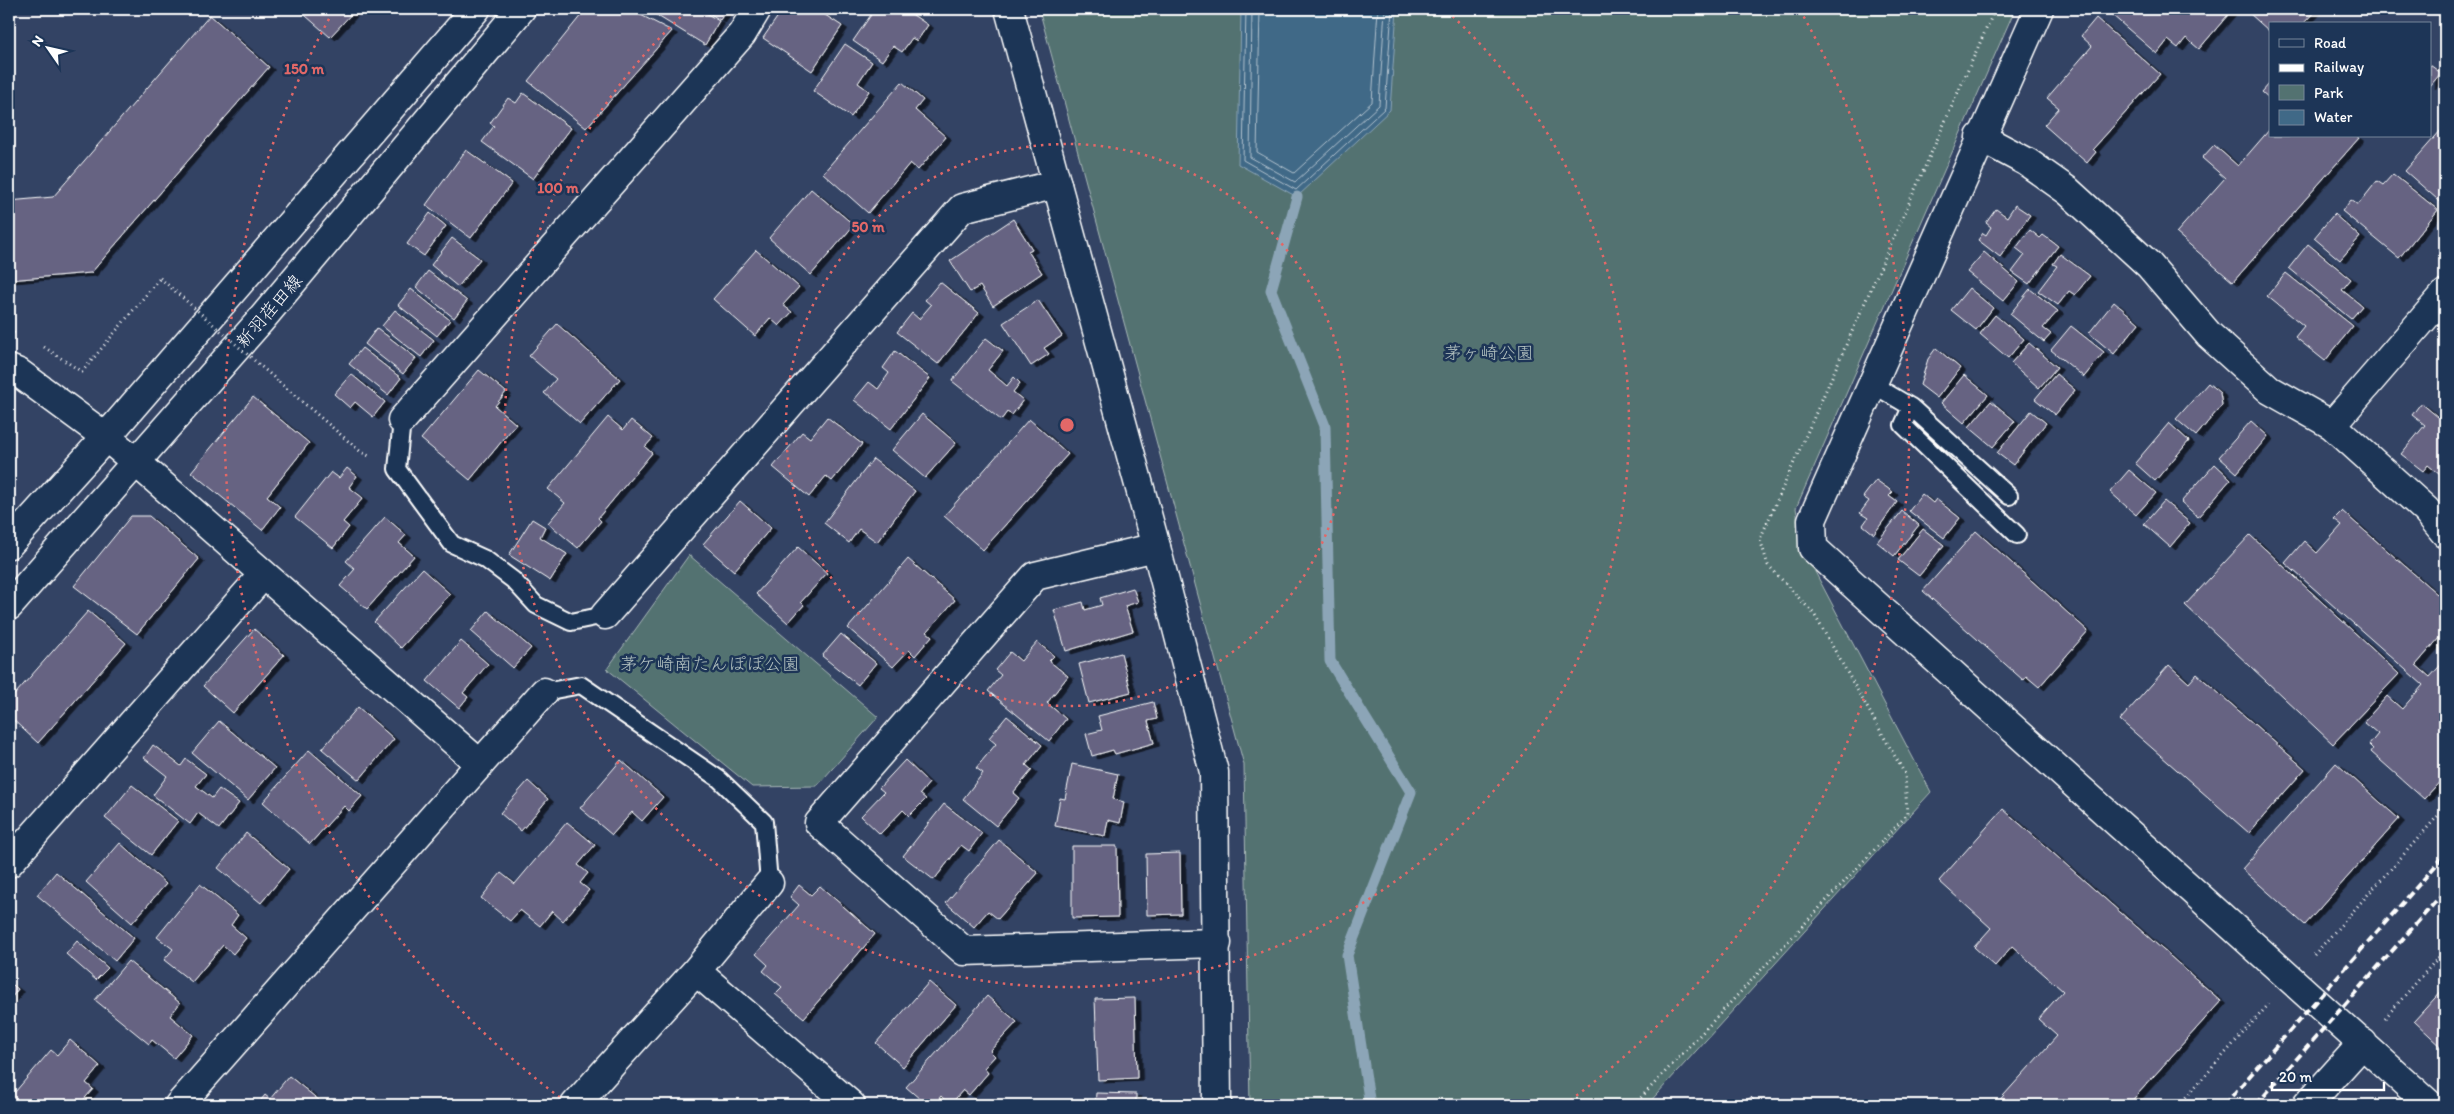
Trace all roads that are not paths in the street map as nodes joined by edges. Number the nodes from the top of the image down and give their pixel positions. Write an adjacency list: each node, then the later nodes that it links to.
1 (476, 9): 14 (street)
2 (521, 9): 15 (street, 新羽荏田線)
3 (757, 9): 12 (street)
4 (1009, 9): 7 (street)
5 (2038, 9): 6 (street)
6 (1980, 137): 10 (street); 13 (street)
7 (1057, 184): 20 (street); 23 (street)
8 (2445, 294): 13 (street)
9 (9, 369): 14 (street)
10 (1872, 384): 11 (lane); 30 (street)
11 (1911, 407): 16 (lane); 18 (lane)
12 (402, 420): 23 (lane)
13 (2332, 425): 17 (street)
14 (106, 437): 15 (street); 19 (street)
15 (136, 462): 21 (street); 22 (street, 新羽荏田線)
16 (2009, 496)
17 (2445, 532)
18 (2017, 535)
19 (9, 544)
20 (1156, 547): 28 (street); 28 (street)
21 (263, 575): 25 (street); 26 (street)
22 (9, 606)
23 (605, 615)
24 (544, 692): 25 (street); 27 (lane)
25 (480, 764): 31 (street)
26 (9, 863)
27 (769, 883): 29 (street)
28 (1217, 943): 34 (street)
29 (696, 971): 32 (street); 33 (street)
30 (2362, 1043): 35 (street); 36 (street)
31 (179, 1105)
32 (575, 1105)
33 (851, 1105)
34 (1217, 1105)
35 (2307, 1105)
36 (2430, 1105)

